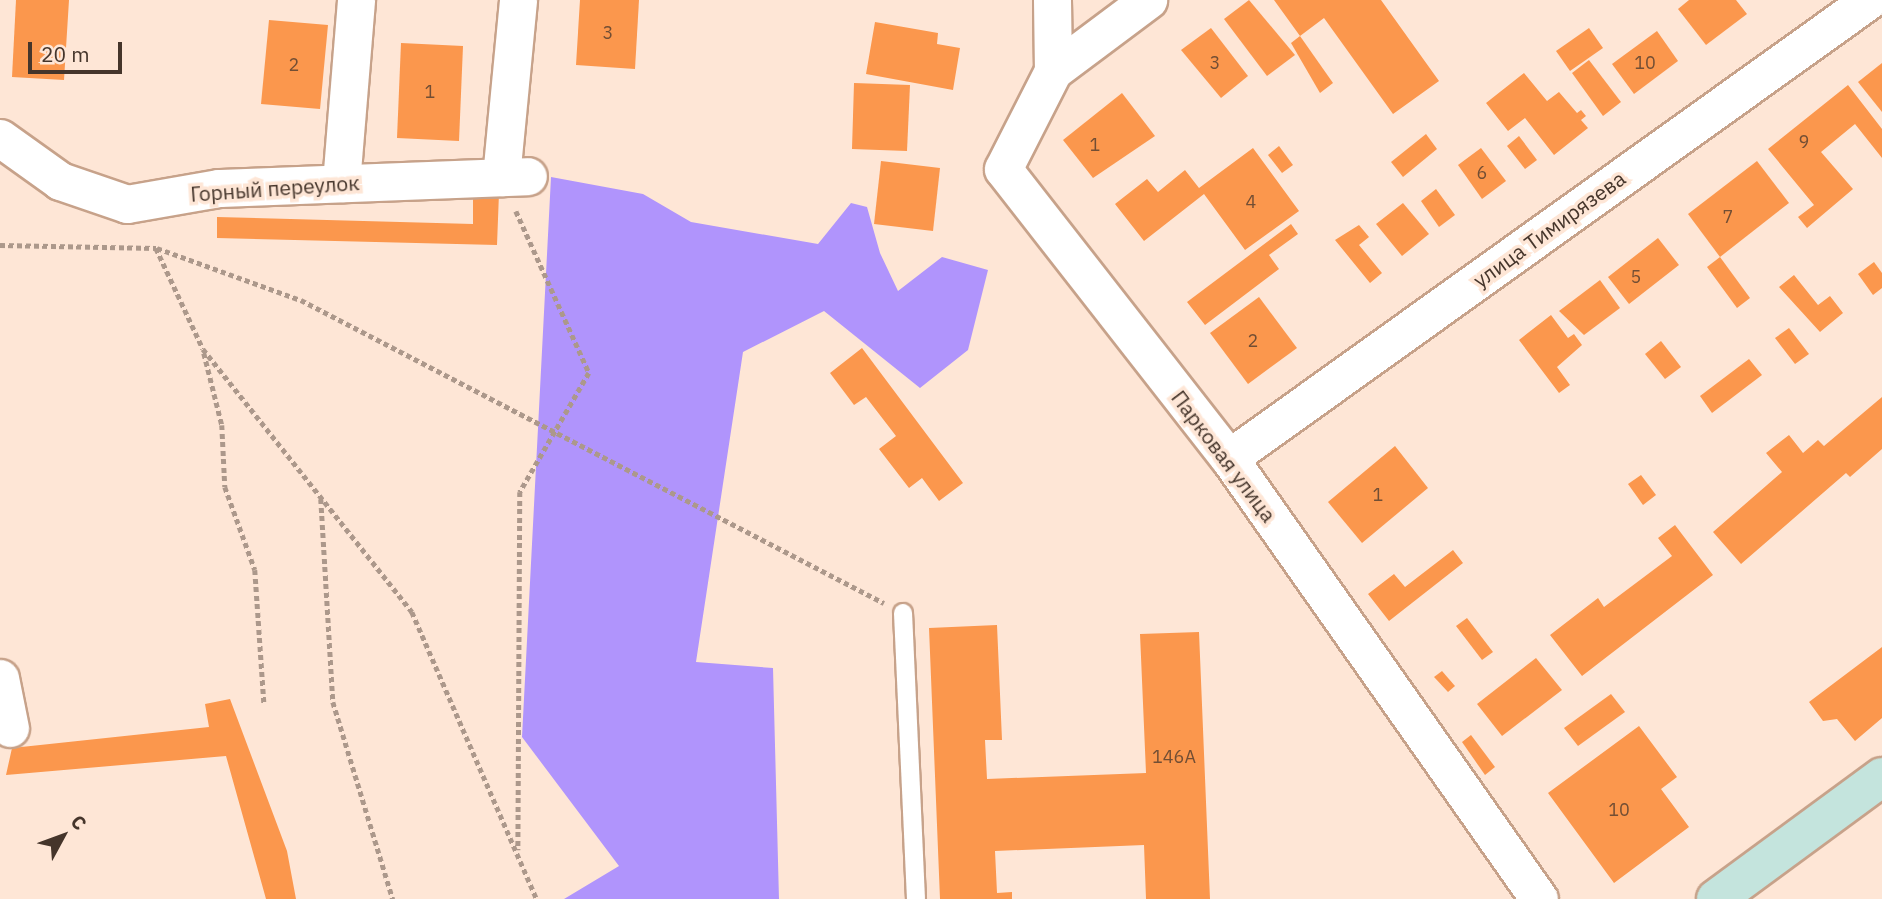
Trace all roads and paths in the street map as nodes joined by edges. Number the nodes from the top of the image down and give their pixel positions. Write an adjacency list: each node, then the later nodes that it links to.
1 (356, 0): 9 (street)
2 (518, 0): 8 (street)
3 (1052, 0): 6 (street, Парковая улица)
4 (1148, 0): 6 (street)
5 (1869, 0): 14 (street, улица Тимирязева)
6 (1054, 71): 14 (street, Парковая улица)
7 (0, 138): 9 (street, Горный переулок)
8 (514, 176): 9 (street, Горный переулок); 13 (path)
9 (341, 183)
10 (0, 245): 11 (path)
11 (156, 248): 12 (path); 13 (path)
12 (203, 349): 15 (path); 18 (path)
13 (556, 430): 16 (path); 21 (path)
14 (1229, 458): 25 (street, Парковая улица)
15 (321, 498): 21 (path); 22 (path)
16 (903, 613): 24 (lane)
17 (0, 678): 19 (street)
18 (264, 703)
19 (10, 728)
20 (1882, 777): 26 (main road)
21 (518, 855): 23 (path)
22 (393, 899)
23 (537, 899)
24 (916, 899)
25 (1539, 899)
26 (1716, 899)

